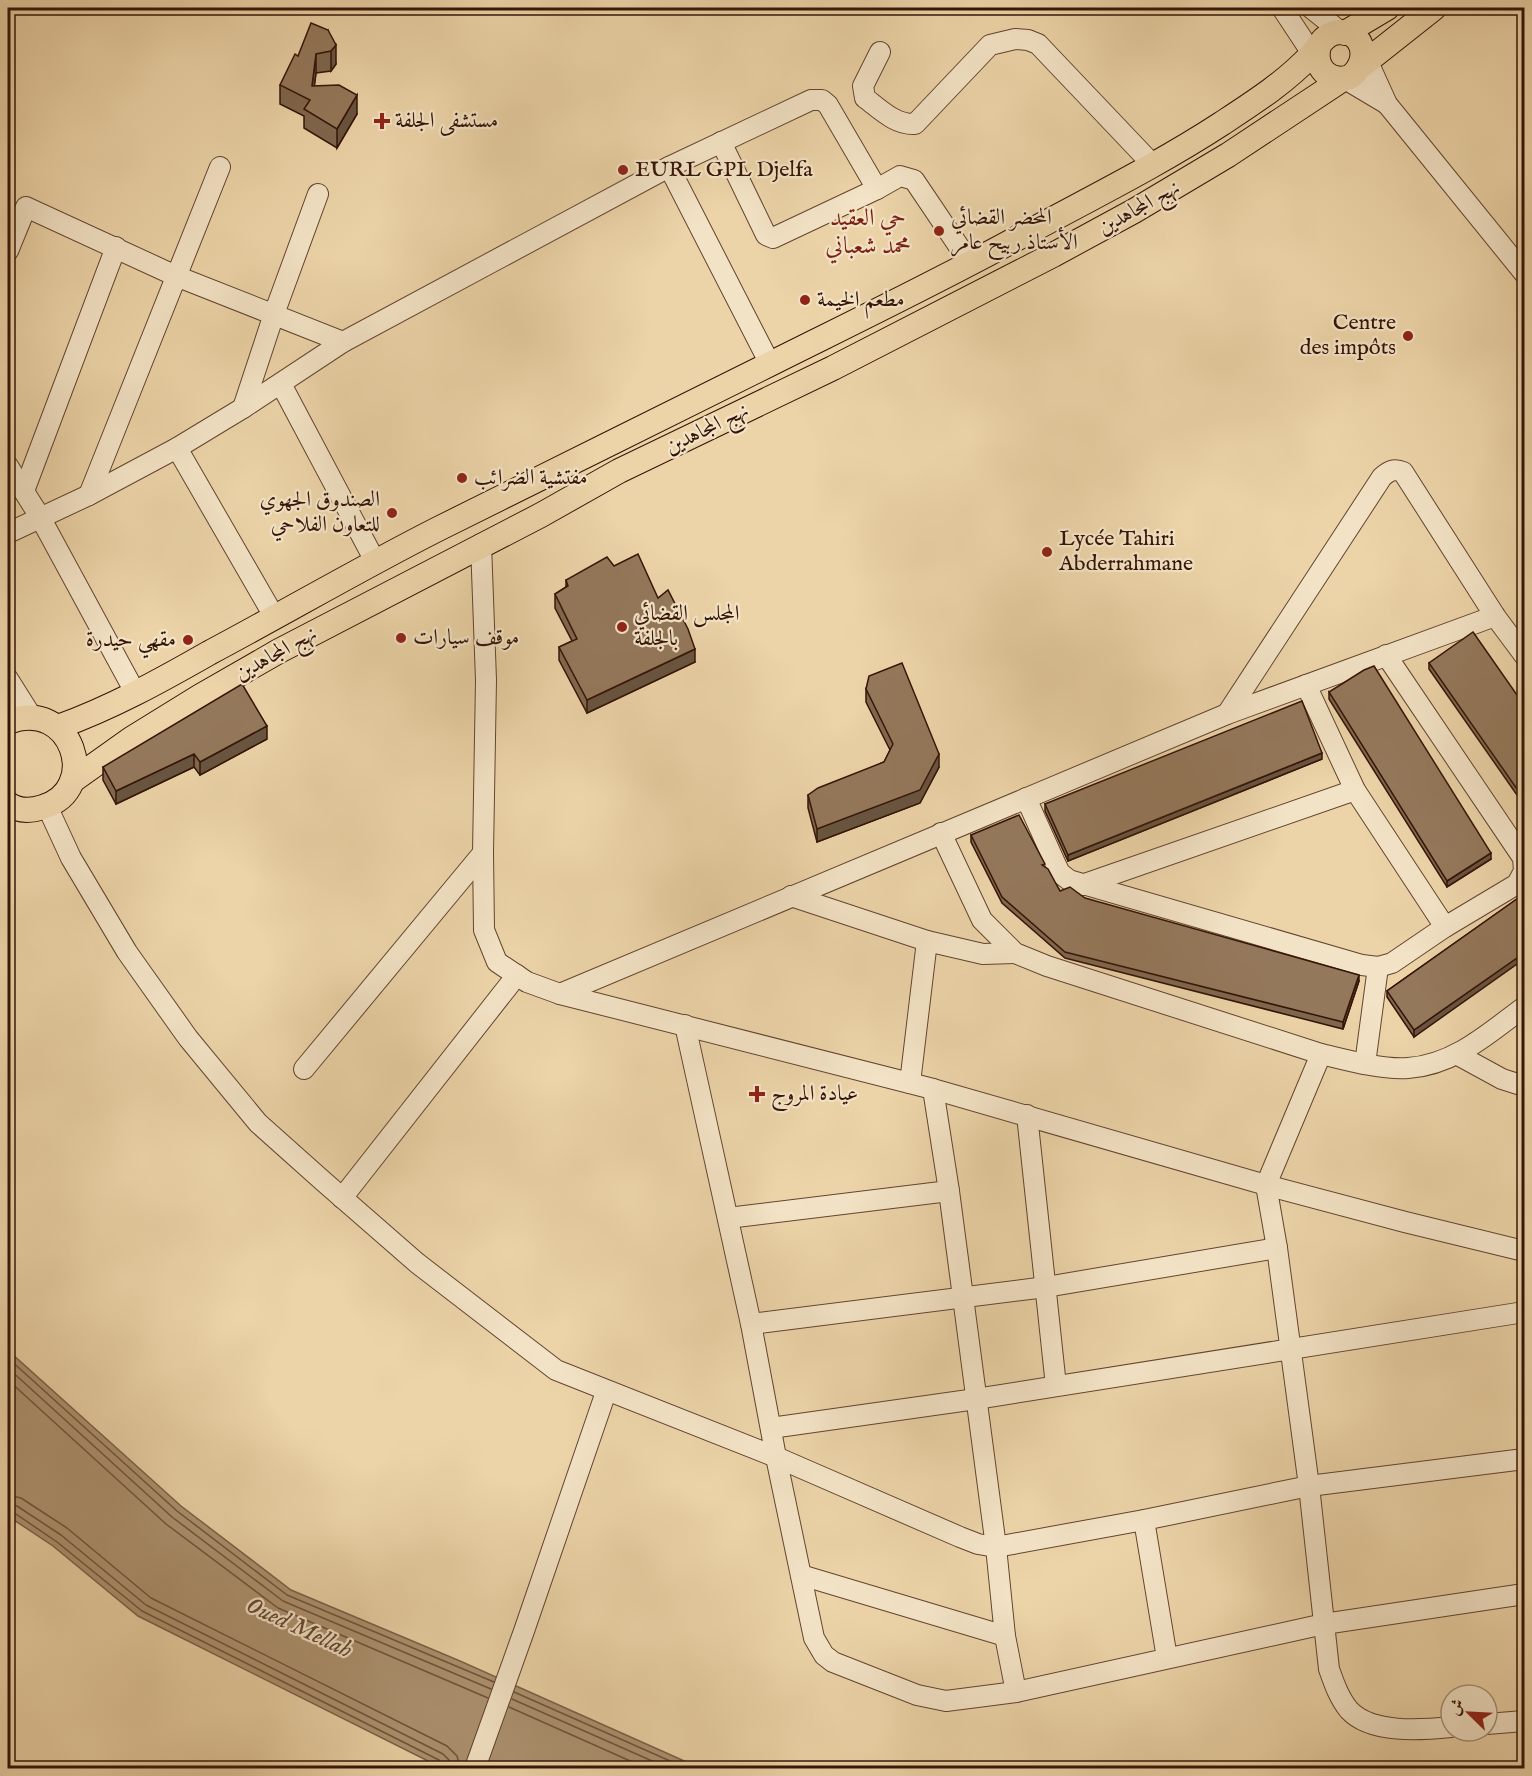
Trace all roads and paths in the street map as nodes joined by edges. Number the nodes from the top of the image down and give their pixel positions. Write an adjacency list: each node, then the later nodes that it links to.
1 (1282, 8): 7 (street)
2 (1311, 8): 5 (street)
3 (1387, 8): 5 (main road)
4 (1434, 8): 8 (main road, نهج المجاهدين)
5 (1344, 33): 7 (main road); 8 (main road)
6 (880, 52): 11 (street)
7 (1316, 54): 8 (main road); 11 (main road, نهج المجاهدين)
8 (1356, 67): 9 (street); 9 (street); 33 (main road, نهج المجاهدين)
9 (1387, 104): 20 (street)
10 (721, 142): 13 (street); 14 (street); 14 (street)
11 (1153, 165): 19 (main road, نهج المجاهدين)
12 (220, 167): 21 (street)
13 (669, 167): 23 (street); 24 (street)
14 (877, 189): 19 (street)
15 (318, 194): 22 (street)
16 (16, 203): 17 (street); 18 (street)
17 (116, 247): 21 (street); 29 (street)
18 (8, 251)
19 (970, 263): 24 (main road, نهج المجاهدين)
20 (1524, 273)
21 (176, 276): 22 (street); 30 (street)
22 (274, 314): 23 (street); 26 (street)
23 (343, 342): 25 (street)
24 (770, 364): 34 (main road, نهج المجاهدين)
25 (281, 384): 26 (street); 34 (street)
26 (243, 408): 27 (street)
27 (177, 447): 30 (street); 36 (street)
28 (8, 466): 29 (street)
29 (24, 491): 31 (street)
30 (89, 495): 31 (street)
31 (40, 517): 32 (street); 41 (street)
32 (8, 533)
33 (482, 544): 46 (main road, نهج المجاهدين); 52 (street)
34 (375, 561): 36 (main road, نهج المجاهدين)
35 (1495, 615): 37 (street); 38 (street); 42 (street)
36 (275, 618): 41 (main road, نهج المجاهدين)
37 (1386, 655): 40 (street); 55 (street)
38 (1524, 655)
39 (8, 679): 43 (street)
40 (1306, 685): 42 (street); 47 (street)
41 (136, 694): 45 (main road, نهج المجاهدين)
42 (1227, 714): 48 (street)
43 (32, 717): 44 (main road); 45 (main road)
44 (8, 722)
45 (58, 727): 46 (main road)
46 (72, 781): 50 (main road, نهج المجاهدين)
47 (1355, 790): 53 (street); 55 (street)
48 (1026, 798): 51 (street); 53 (street)
49 (9, 806): 50 (main road)
50 (47, 806): 73 (street)
51 (941, 833): 54 (street); 57 (street)
52 (483, 853): 59 (street); 66 (street)
53 (1082, 885): 58 (street)
54 (791, 896): 56 (street); 60 (street)
55 (1444, 927): 58 (street)
56 (927, 941): 57 (street); 67 (street)
57 (1016, 953): 63 (street)
58 (1378, 967): 65 (street)
59 (517, 975): 60 (street); 73 (street)
60 (560, 994): 62 (street)
61 (1524, 1007): 64 (street)
62 (684, 1025): 67 (street); 74 (street)
63 (1321, 1054): 65 (street); 71 (street)
64 (1458, 1055): 65 (street); 68 (street)
65 (1365, 1064)
66 (304, 1069)
67 (910, 1083): 69 (street)
68 (1524, 1086)
69 (933, 1089): 70 (street); 72 (street)
70 (1027, 1115): 71 (street); 77 (street)
71 (1266, 1185): 75 (street); 76 (street)
72 (949, 1191): 74 (street); 78 (street)
73 (342, 1198): 83 (street)
74 (728, 1218): 80 (street)
75 (1277, 1248): 77 (street); 81 (street)
76 (1524, 1251)
77 (1046, 1287): 78 (street); 82 (street)
78 (963, 1297): 80 (street); 84 (street)
79 (1524, 1312): 81 (street)
80 (751, 1324): 85 (street)
81 (1291, 1348): 82 (street); 88 (street)
82 (1056, 1386): 84 (street)
83 (606, 1392): 86 (street); 100 (street)
84 (976, 1399): 85 (street); 90 (street)
85 (771, 1428): 86 (street)
86 (776, 1457): 90 (street); 91 (street)
87 (1524, 1459): 88 (street)
88 (1309, 1486): 89 (street); 93 (street)
89 (1144, 1520): 90 (street); 95 (street)
90 (996, 1547): 94 (street)
91 (801, 1575): 94 (street); 96 (street)
92 (1524, 1594): 93 (street)
93 (1324, 1624): 95 (street); 99 (street)
94 (1005, 1636): 96 (street)
95 (1167, 1658): 96 (street)
96 (1016, 1692)
97 (1524, 1721): 98 (street)
98 (1499, 1723)
99 (1439, 1728)
100 (475, 1768)

